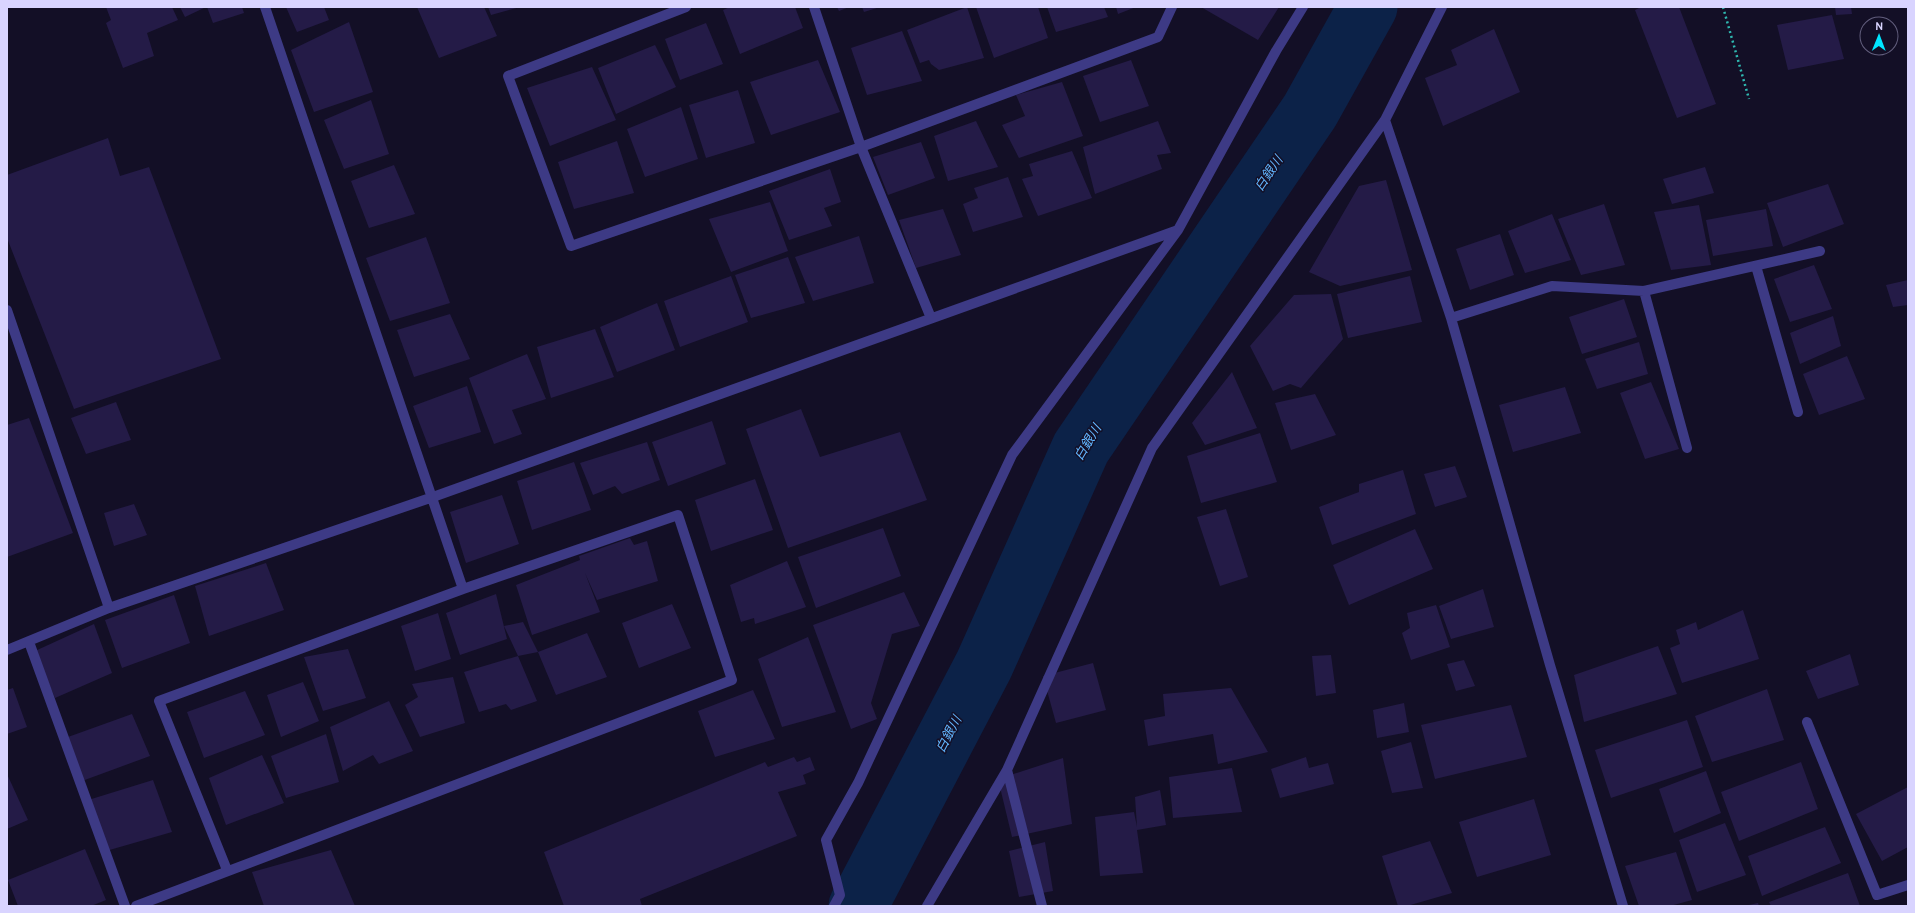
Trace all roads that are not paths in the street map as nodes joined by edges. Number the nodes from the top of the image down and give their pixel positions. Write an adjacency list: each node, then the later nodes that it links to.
1 (266, 7): 18 (street)
2 (686, 7): 8 (street)
3 (814, 7): 8 (street)
4 (1172, 7): 8 (street)
5 (1303, 7): 9 (street)
6 (1442, 7): 7 (street)
7 (1385, 120): 15 (street); 24 (street)
8 (861, 147): 14 (street)
9 (1178, 230): 14 (street); 29 (street)
10 (1820, 251): 11 (street)
11 (1756, 266): 12 (street); 16 (street)
12 (1644, 291): 15 (street); 17 (street)
13 (7, 310): 20 (street)
14 (930, 318): 18 (street)
15 (1451, 318): 32 (street)
16 (1798, 412)
17 (1687, 448)
18 (433, 497): 19 (street); 20 (street)
19 (463, 589): 25 (street); 25 (street)
20 (109, 608): 21 (street)
21 (29, 642): 22 (street); 27 (street)
22 (7, 650)
23 (1807, 722): 26 (street)
24 (1007, 770): 30 (street); 31 (street)
25 (227, 870): 28 (street)
26 (1908, 885)
27 (125, 906)
28 (136, 906)
29 (834, 906)
30 (927, 906)
31 (1042, 906)
32 (1623, 906)

